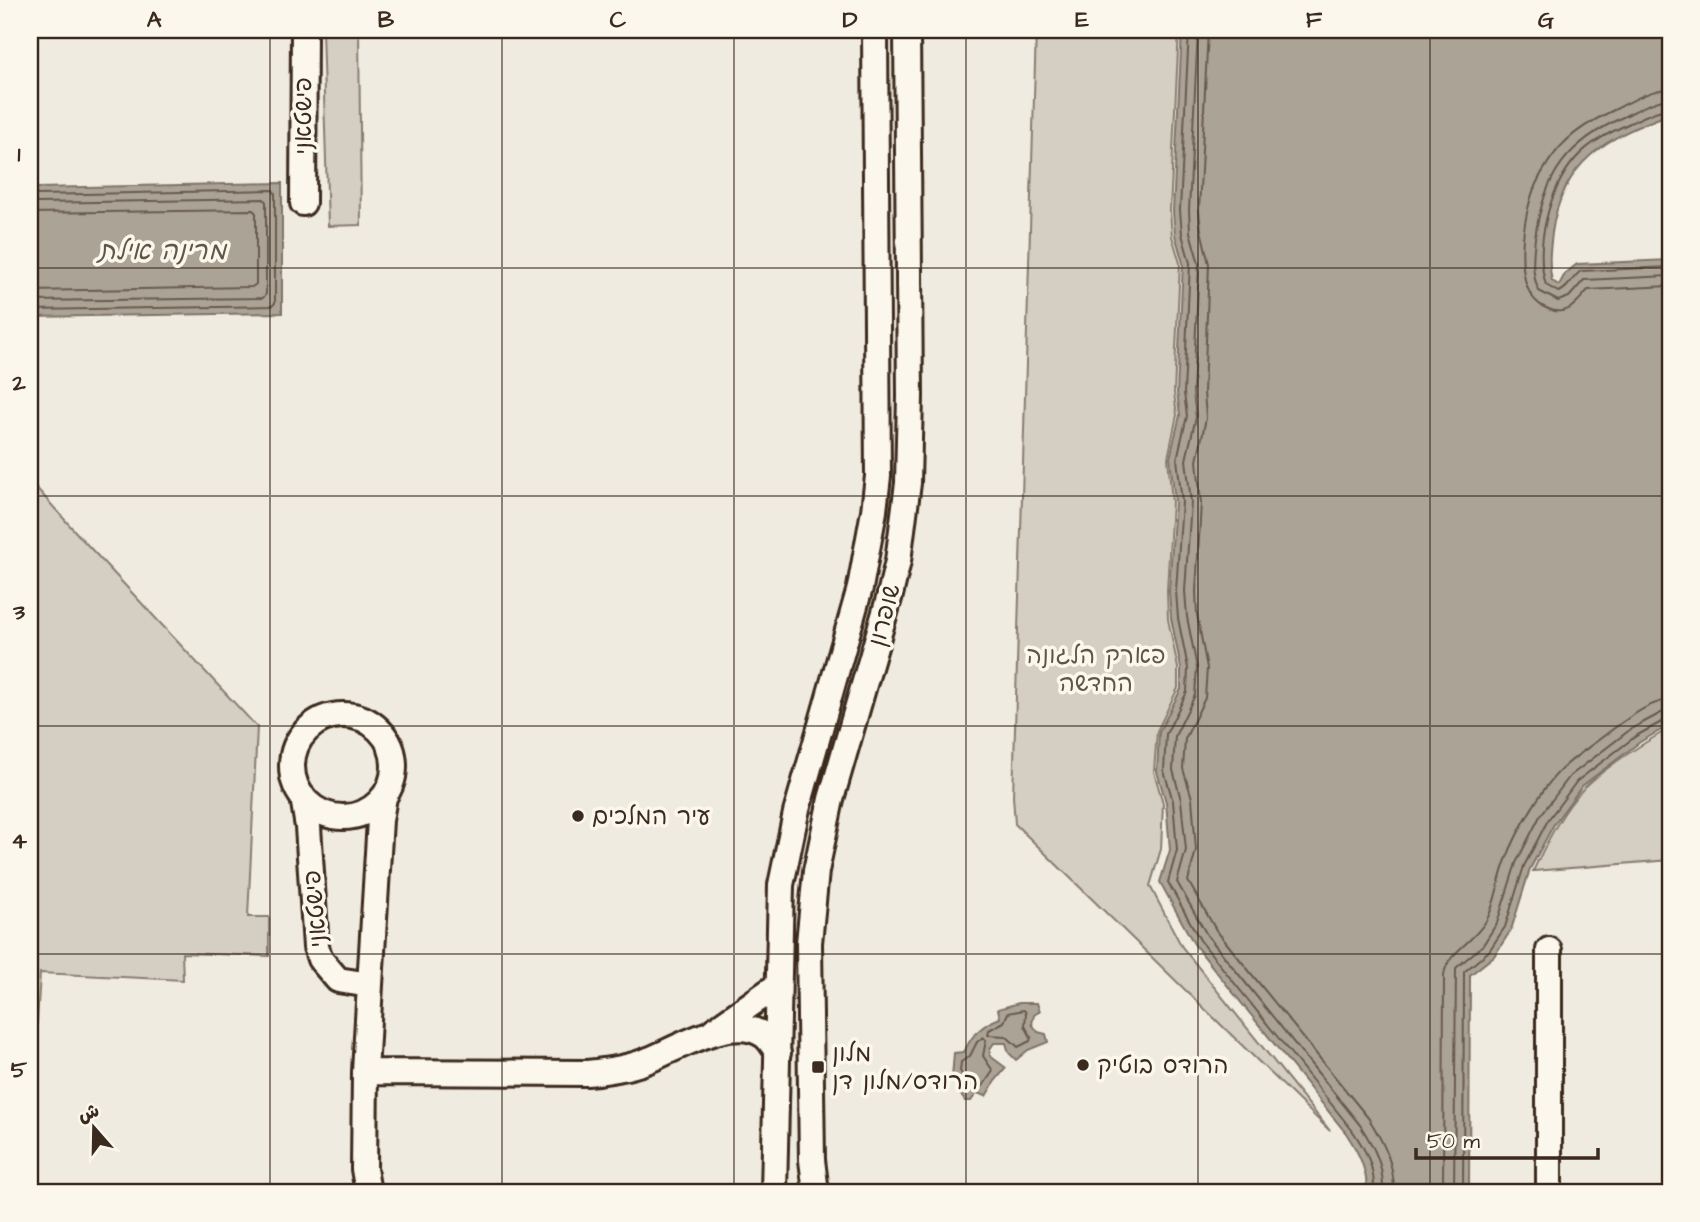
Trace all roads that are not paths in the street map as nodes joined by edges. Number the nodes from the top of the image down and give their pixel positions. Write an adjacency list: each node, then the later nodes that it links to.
1 (304, 30): 4 (street, פישטאני)
2 (875, 30): 9 (street, שופרון)
3 (907, 30): 17 (street, שופרון)
4 (303, 203)
5 (303, 797): 6 (street); 6 (street); 8 (street, פישטאני)
6 (384, 797): 8 (street)
7 (1549, 950): 13 (street)
8 (370, 985): 12 (street)
9 (778, 985): 10 (street); 11 (street, שופרון)
10 (706, 1035): 11 (street); 12 (street)
11 (778, 1053): 16 (street, שופרון)
12 (365, 1072): 14 (street)
13 (1550, 1159): 18 (street); 19 (street)
14 (366, 1181): 15 (street)
15 (354, 1192)
16 (774, 1192)
17 (816, 1192)
18 (1549, 1192)
19 (1558, 1192)

